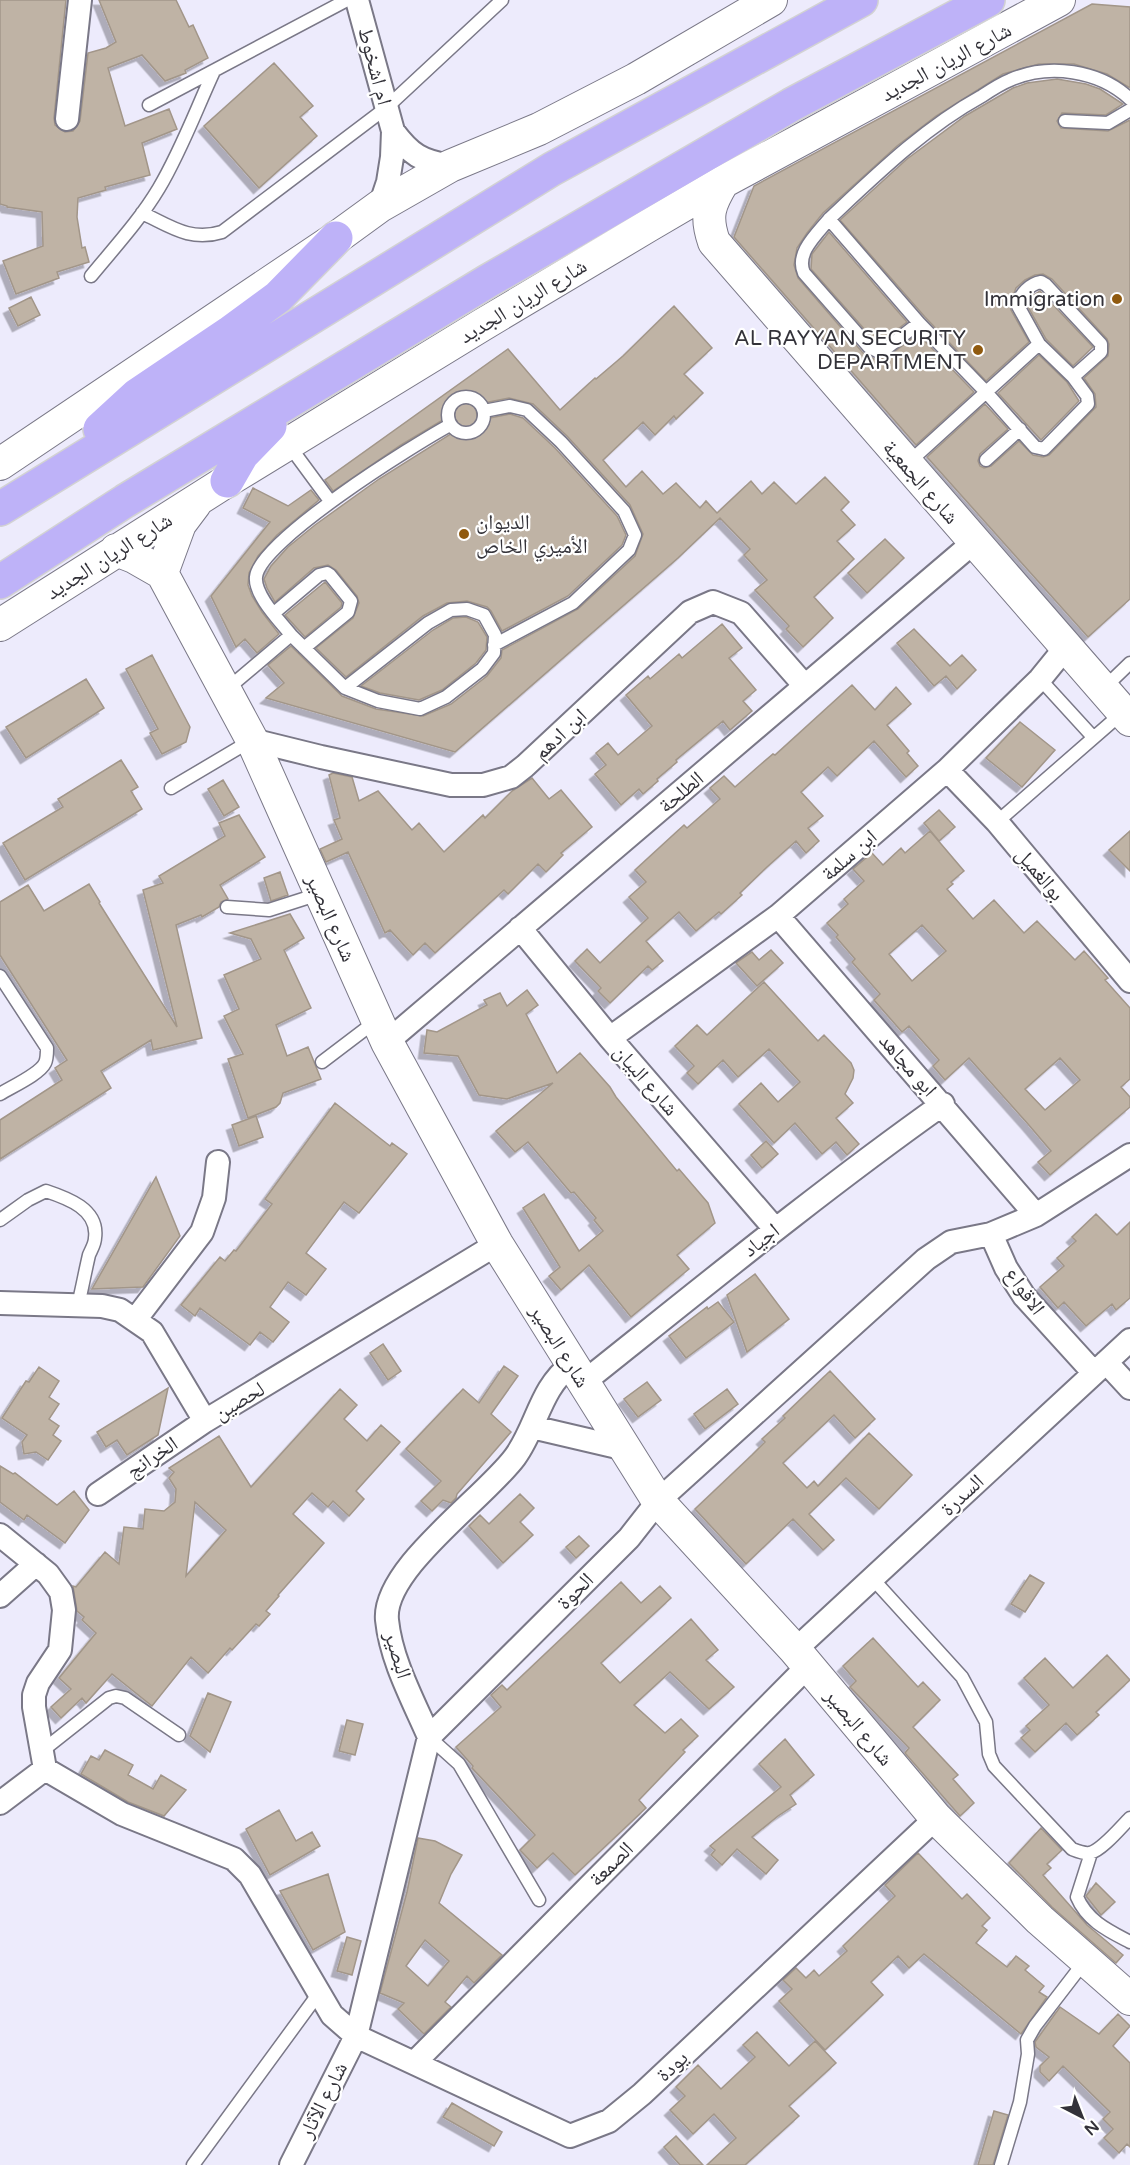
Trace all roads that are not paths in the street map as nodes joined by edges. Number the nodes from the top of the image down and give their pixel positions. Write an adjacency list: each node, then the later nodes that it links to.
1 (80, 0): 14 (street)
2 (347, 0): 9 (lane)
3 (357, 0): 12 (street, ام اشخوط)
4 (502, 0): 12 (lane)
5 (771, 0): 17 (street)
6 (861, 0): 38 (highway)
7 (988, 0): 27 (highway, شارع الريان الجديد)
8 (1059, 0): 18 (street, شارع الريان الجديد)
9 (214, 71): 11 (lane); 20 (lane)
10 (1130, 99): 21 (lane)
11 (149, 105)
12 (386, 108): 16 (street, ام اشخوط); 20 (lane)
13 (1130, 110): 15 (lane)
14 (68, 119)
15 (1065, 121)
16 (393, 131): 17 (street, ام اشخوط); 19 (street, ام اشخوط)
17 (450, 166): 19 (street)
18 (723, 182): 22 (street, شارع الريان الجديد); 24 (street)
19 (380, 206): 23 (street)
20 (142, 213): 25 (lane)
21 (829, 219): 26 (lane); 26 (lane)
22 (648, 226): 24 (street, شارع الجمعية); 34 (street, شارع الريان الجديد)
23 (336, 238): 36 (street); 38 (highway)
24 (714, 242): 37 (street, شارع الجمعية)
25 (91, 276)
26 (919, 323): 30 (lane)
27 (406, 331): 39 (highway); 46 (highway, شارع الريان الجديد)
28 (1039, 344): 29 (lane); 29 (lane); 30 (lane)
29 (1073, 377): 33 (lane)
30 (986, 392): 33 (lane); 37 (lane)
31 (484, 411): 32 (lane); 32 (lane); 50 (lane)
32 (450, 425): 41 (lane)
33 (1020, 429): 35 (lane)
34 (288, 444): 39 (street, شارع الريان الجديد); 41 (lane)
35 (986, 460)
36 (0, 464)
37 (906, 465): 43 (street, شارع الجمعية)
38 (55, 473): 42 (highway)
39 (227, 481): 40 (street, شارع الريان الجديد)
40 (198, 501): 44 (street, شارع الريان الجديد); 45 (street)
41 (330, 501): 47 (lane)
42 (0, 509)
43 (974, 542): 52 (street, شارع الجمعية); 55 (street, الطلحة)
44 (116, 550): 45 (street); 48 (street, شارع الريان الجديد)
45 (162, 573): 58 (street, شارع البصير)
46 (0, 582)
47 (274, 613): 49 (lane); 51 (lane)
48 (0, 625)
49 (291, 635): 51 (lane); 58 (lane)
50 (494, 645): 56 (lane); 56 (lane)
51 (304, 648): 56 (lane)
52 (1066, 648): 54 (street, ابن سلمة); 57 (street, شارع الجمعية)
53 (1130, 663): 57 (lane)
54 (1040, 679): 60 (lane); 62 (street, ابن سلمة)
55 (805, 686): 61 (street, ابن ادهم); 68 (street, الطلحة)
56 (345, 688)
57 (1103, 689): 59 (street, شارع الجمعية)
58 (226, 690): 61 (street, شارع البصير)
59 (1126, 716): 60 (lane)
60 (1093, 737): 64 (lane)
61 (252, 740): 63 (lane); 65 (street, شارع البصير)
62 (947, 770): 64 (street, بوالغميل); 67 (street, ابن سلمة)
63 (171, 788)
64 (997, 822): 70 (street, بوالغميل)
65 (320, 894): 66 (lane); 71 (street, شارع البصير)
66 (226, 907)
67 (778, 916): 72 (street, ابن سلمة); 75 (street, ابو مجاهد)
68 (520, 928): 71 (street, الطلحة); 72 (street, شارع البيان)
69 (0, 976): 74 (lane)
70 (1130, 981)
71 (382, 1031): 73 (lane); 82 (street, شارع البصير)
72 (610, 1038): 80 (street, شارع البيان)
73 (322, 1062)
74 (0, 1094)
75 (943, 1104): 78 (street, ابو مجاهد); 80 (street, اجياد)
76 (1130, 1155): 78 (street)
77 (218, 1162): 85 (street)
78 (1036, 1215): 81 (street)
79 (0, 1220): 84 (lane)
80 (775, 1229): 88 (street, اجياد)
81 (991, 1234): 87 (street, الاقواع); 94 (street, الحوة)
82 (497, 1244): 88 (street, شارع البصير); 90 (street, لحصين)
83 (0, 1303): 84 (street, لحصين)
84 (78, 1305): 85 (street, لحصين)
85 (135, 1320): 90 (street, لحصين)
86 (1130, 1340): 87 (street, السدرة)
87 (1100, 1367): 89 (street, الاقواع); 97 (street, السدرة)
88 (578, 1374): 91 (street, البصير); 92 (street, شارع البصير)
89 (1130, 1388)
90 (205, 1421): 93 (street, الخرانج)
91 (532, 1427): 92 (street); 101 (street, البصير)
92 (626, 1449): 94 (street, شارع البصير)
93 (98, 1494)
94 (658, 1501): 99 (street, شارع البصير); 101 (street, الحوة)
95 (0, 1535): 96 (street)
96 (36, 1564): 98 (street); 102 (street)
97 (872, 1578): 99 (street, السدرة); 106 (lane)
98 (0, 1596)
99 (801, 1658): 104 (street, شارع البصير); 113 (street, الصمعة)
100 (179, 1735): 102 (lane)
101 (429, 1737): 107 (lane, البصير); 112 (street)
102 (43, 1760): 103 (street); 110 (street, يودة)
103 (0, 1803)
104 (936, 1818): 109 (street, شارع البصير); 113 (street, يودة)
105 (1130, 1818): 106 (lane)
106 (1091, 1853): 108 (lane)
107 (539, 1900)
108 (1130, 1942)
109 (1086, 1960): 111 (street, شارع البصير); 116 (lane)
110 (319, 1993): 112 (street, يودة); 114 (lane)
111 (1130, 1999)
112 (356, 2036): 113 (street, يودة); 115 (street, شارع الآثار)
113 (414, 2063)
114 (193, 2165)
115 (291, 2165)
116 (1001, 2165)

